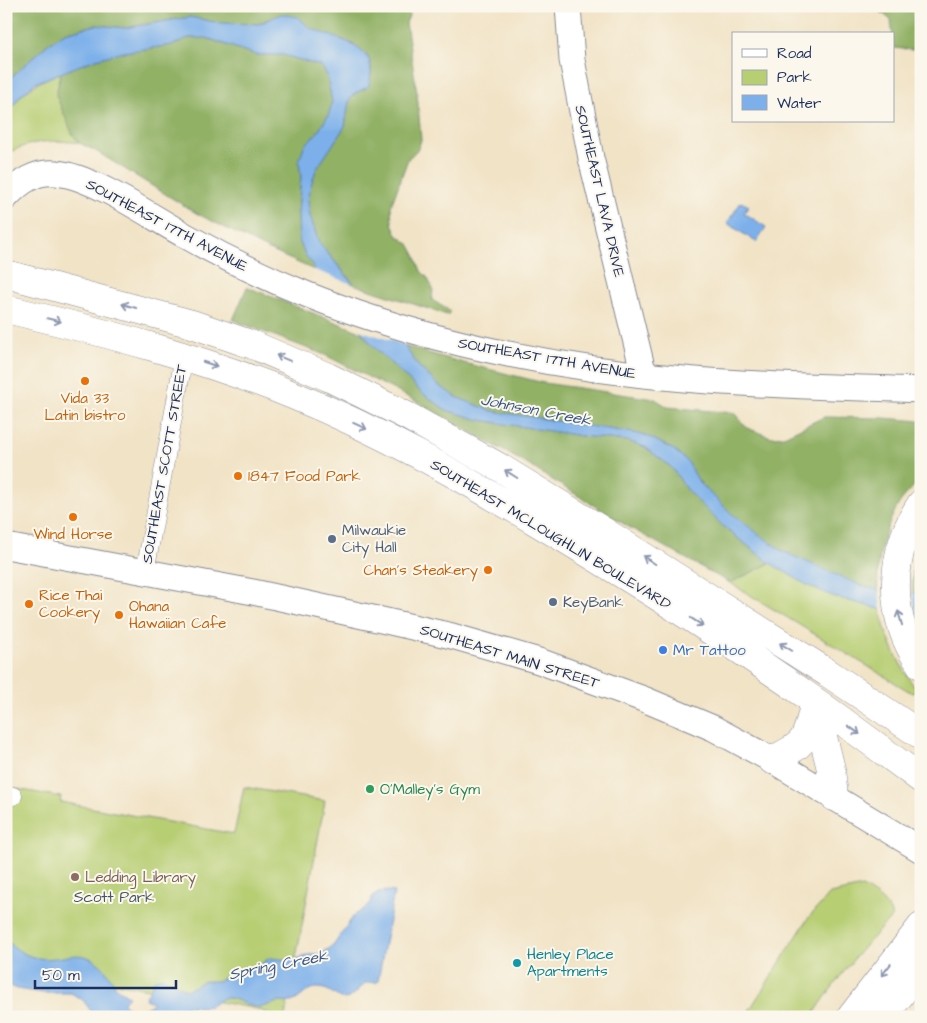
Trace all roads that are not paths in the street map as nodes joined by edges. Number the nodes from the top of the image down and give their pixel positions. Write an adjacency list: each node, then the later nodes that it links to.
1 (568, 6): 6 (street, SOUTHEAST LAVA DRIVE)
2 (6, 197): 6 (street, SOUTHEAST 17TH AVENUE)
3 (6, 274): 13 (main road, SOUTHEAST MCLOUGHLIN BOULEVARD, one-way to 3)
4 (6, 309): 5 (main road, SOUTHEAST MCLOUGHLIN BOULEVARD, one-way to 5)
5 (184, 356): 10 (street, SOUTHEAST SCOTT STREET); 12 (main road, SOUTHEAST MCLOUGHLIN BOULEVARD, one-way to 12)
6 (644, 375): 7 (street, SOUTHEAST 17TH AVENUE)
7 (921, 390)
8 (921, 504): 11 (main road, one-way to 8)
9 (6, 546): 10 (street, SOUTHEAST MAIN STREET)
10 (145, 572): 14 (street, SOUTHEAST MAIN STREET)
11 (920, 664)
12 (814, 701): 14 (main road); 15 (main road, SOUTHEAST MCLOUGHLIN BOULEVARD, one-way to 15); 16 (main road)
13 (921, 735)
14 (772, 760): 16 (street, SOUTHEAST MAIN STREET)
15 (921, 779)
16 (834, 797): 17 (street, SOUTHEAST MAIN STREET)
17 (921, 850)
18 (919, 930): 20 (main road, one-way to 20)
19 (921, 968): 21 (main road)
20 (851, 1017)
21 (883, 1017)

